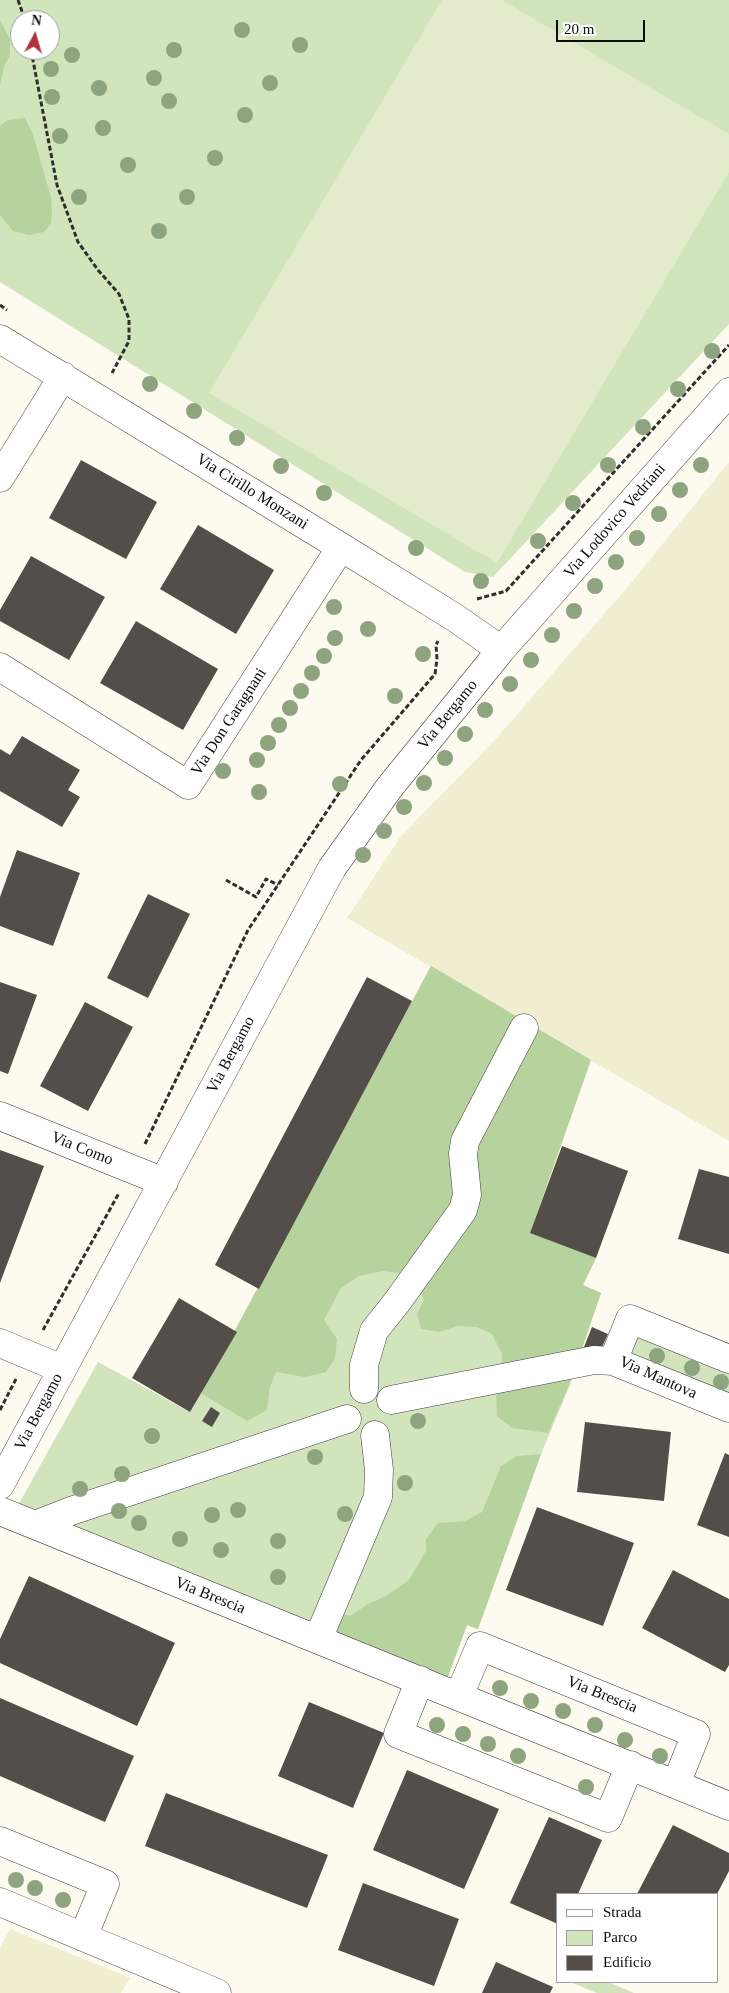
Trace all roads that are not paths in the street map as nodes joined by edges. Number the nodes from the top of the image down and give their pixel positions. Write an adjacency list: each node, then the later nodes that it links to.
1 (0, 339): 2 (street, Via Cirillo Monzani)
2 (63, 376): 4 (street); 5 (street, Via Cirillo Monzani)
3 (729, 392): 6 (street, Via Lodovico Vedriani)
4 (0, 478)
5 (341, 547): 6 (street, Via Cirillo Monzani); 7 (street, Via Don Garagnani)
6 (501, 650): 10 (street, Via Bergamo)
7 (0, 667)
8 (524, 1028): 15 (street)
9 (0, 1116): 10 (street, Via Como)
10 (164, 1182): 14 (street, Via Bergamo)
11 (0, 1343): 14 (street)
12 (729, 1358): 13 (street, Via Mantova)
13 (613, 1361): 16 (street); 17 (street, Via Mantova)
14 (62, 1369): 20 (street, Via Bergamo)
15 (364, 1389): 16 (street); 18 (street)
16 (392, 1400): 19 (street)
17 (729, 1408)
18 (347, 1419): 19 (street); 22 (street)
19 (375, 1435): 23 (street)
20 (0, 1485)
21 (0, 1511): 22 (street, Via Brescia)
22 (35, 1525): 23 (street, Via Brescia)
23 (318, 1639): 24 (street, Via Brescia)
24 (420, 1680): 25 (street, Via Brescia); 26 (street)
25 (460, 1696): 26 (street, Via Brescia); 27 (street, Via Brescia)
26 (630, 1766): 27 (street, Via Brescia)
27 (676, 1784): 28 (street, Via Brescia)
28 (729, 1806)
29 (0, 1841): 31 (street)
30 (0, 1902): 31 (street)
31 (83, 1937): 32 (street)
32 (217, 1993)

